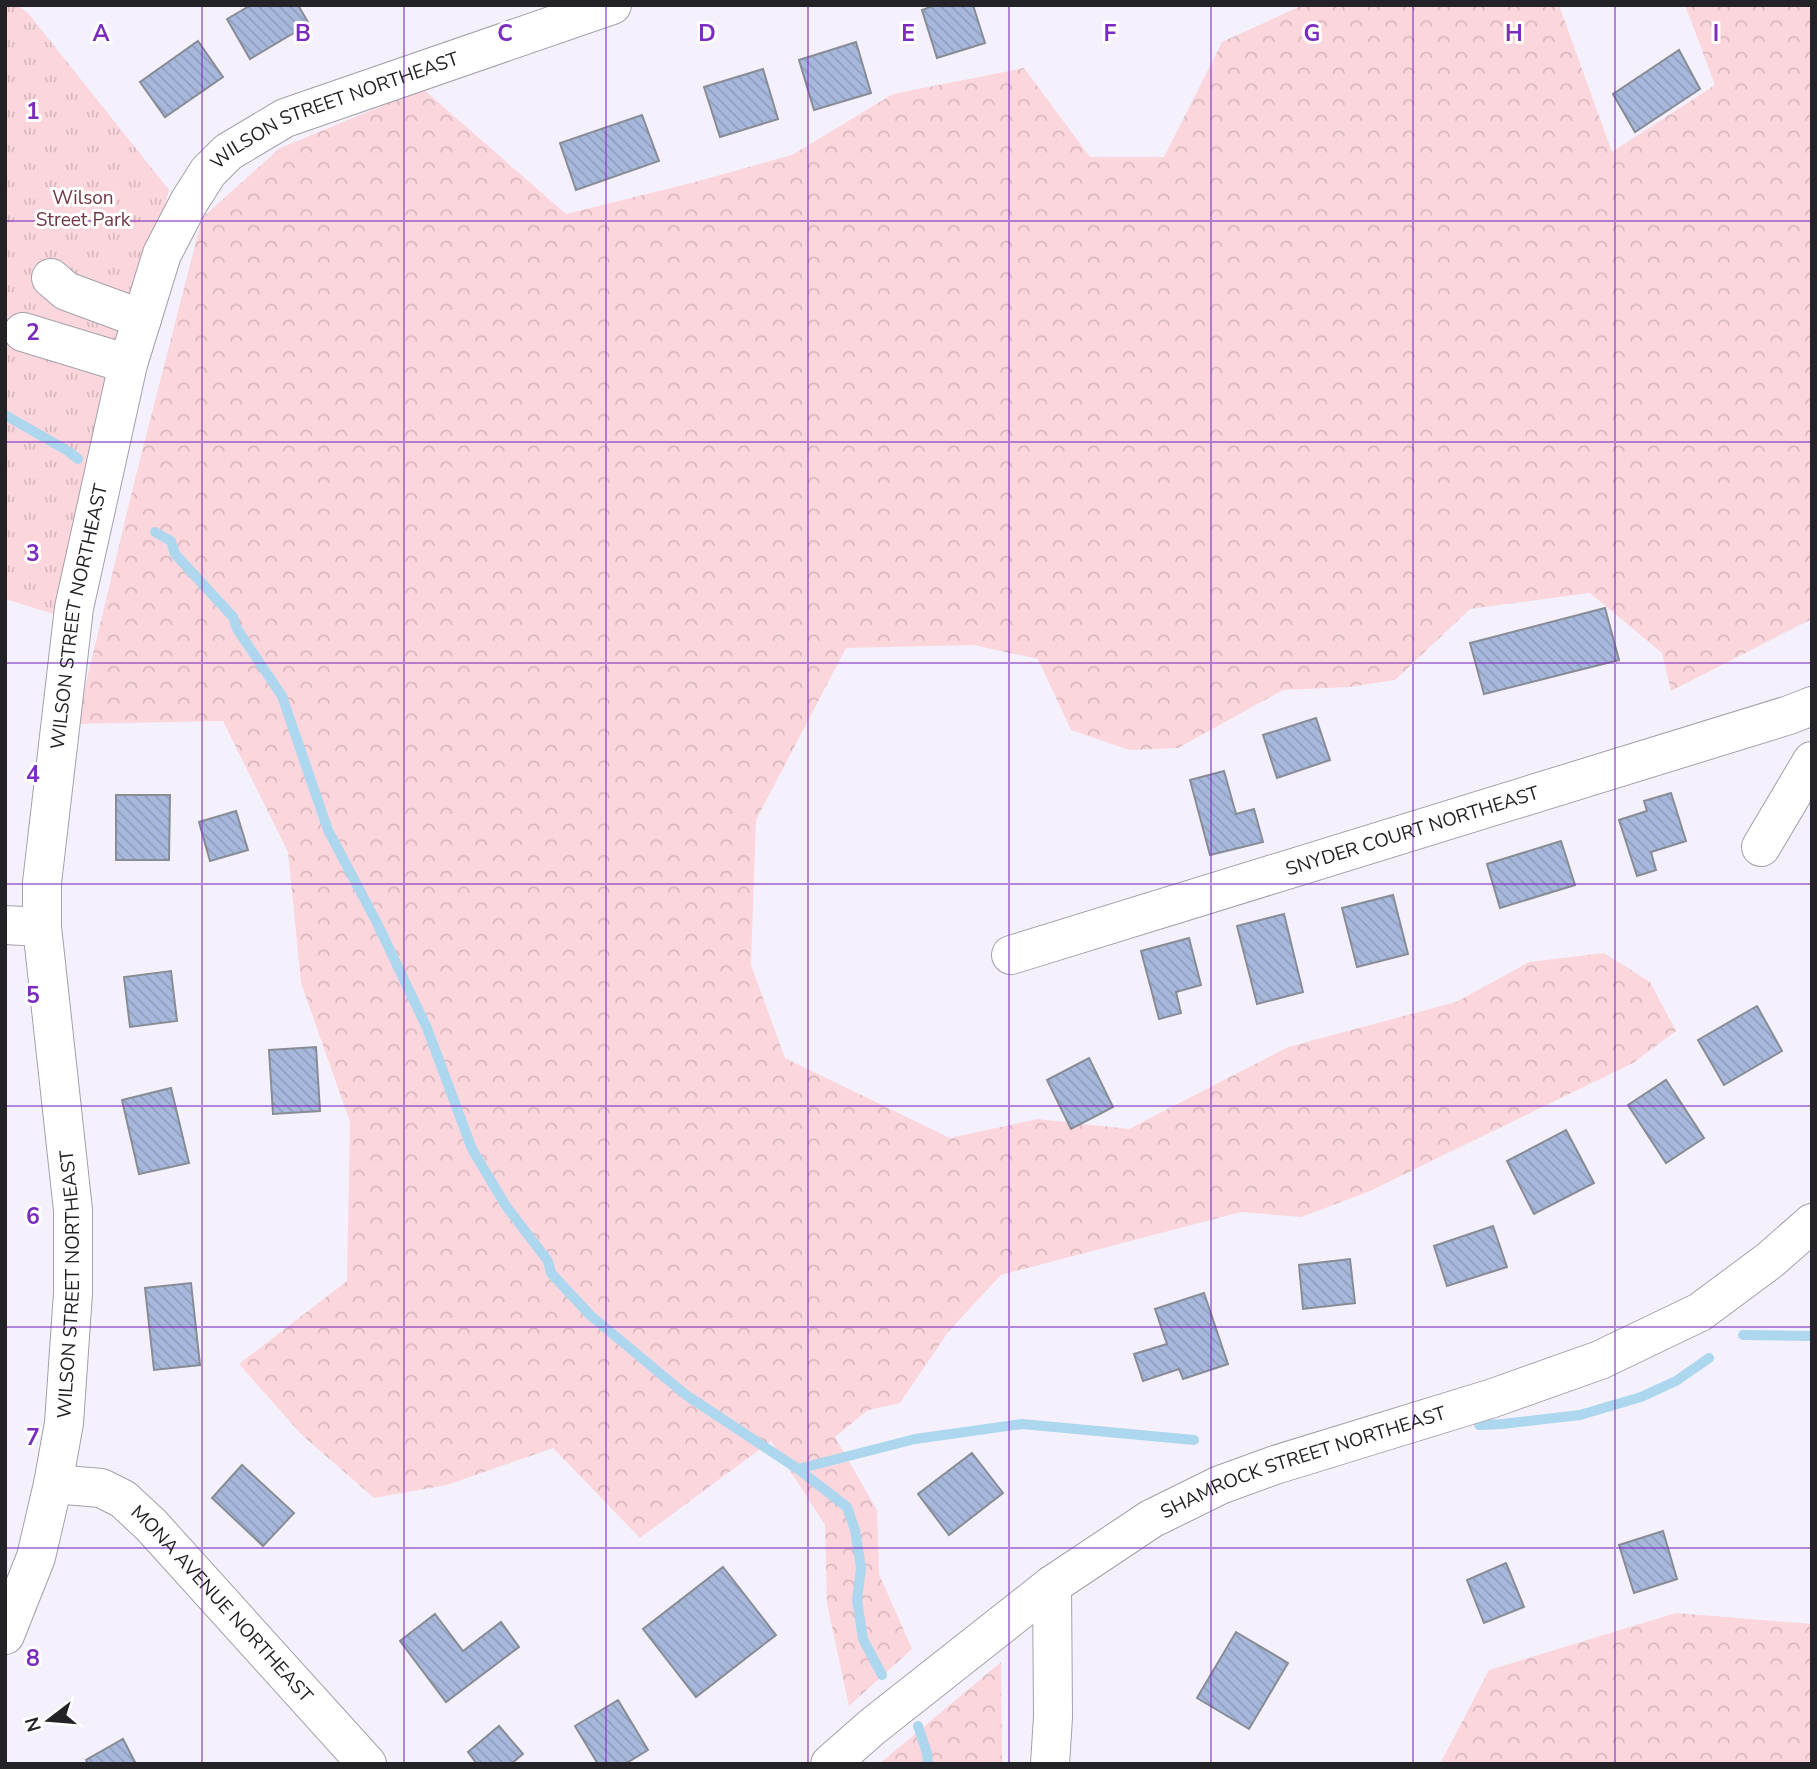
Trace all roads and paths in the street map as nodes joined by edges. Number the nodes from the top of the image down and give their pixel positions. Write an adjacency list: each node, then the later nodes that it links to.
1 (612, 5): 3 (street, WILSON STREET NORTHEAST)
2 (51, 278): 3 (street)
3 (142, 319): 5 (street, WILSON STREET NORTHEAST)
4 (23, 332): 5 (street)
5 (128, 364): 9 (street, WILSON STREET NORTHEAST)
6 (1812, 706): 10 (street, SNYDER COURT NORTHEAST)
7 (1812, 761): 8 (street)
8 (1761, 847)
9 (24, 926): 12 (street, WILSON STREET NORTHEAST)
10 (1011, 955)
11 (1812, 1223): 13 (street, SHAMROCK STREET NORTHEAST)
12 (53, 1484): 14 (street, WILSON STREET NORTHEAST); 15 (street, MONA AVENUE NORTHEAST)
13 (1052, 1585): 16 (street, SHAMROCK STREET NORTHEAST); 17 (street)
14 (5, 1635)
15 (367, 1764)
16 (830, 1764)
17 (1049, 1764)

